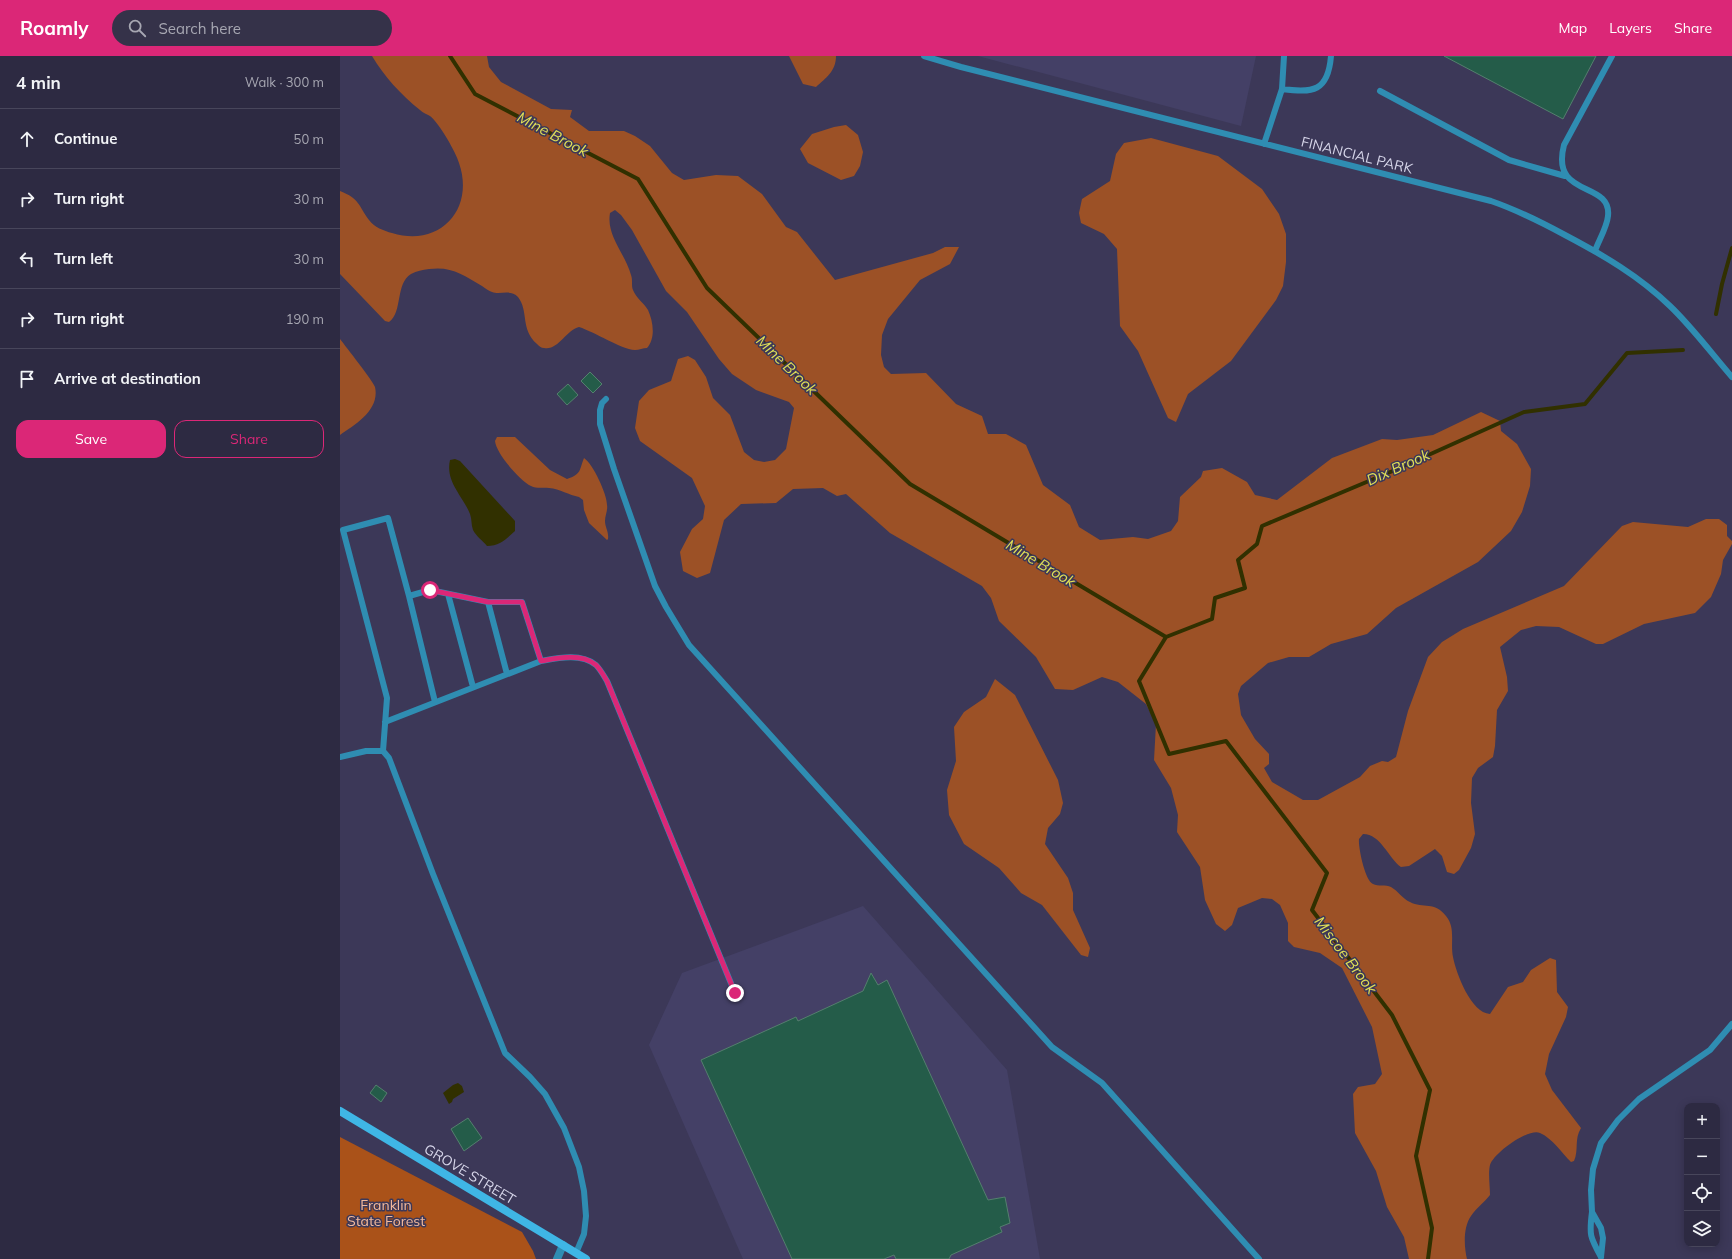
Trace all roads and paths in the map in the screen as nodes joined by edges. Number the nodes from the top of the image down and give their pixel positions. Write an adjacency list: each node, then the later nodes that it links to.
1 (924, 56): 7 (lane, FINANCIAL PARK)
2 (1284, 56): 5 (lane)
3 (1331, 56): 5 (lane)
4 (1612, 56): 8 (lane)
5 (1282, 89): 7 (lane)
6 (1380, 90): 8 (lane)
7 (1264, 144): 9 (lane, FINANCIAL PARK)
8 (1565, 176): 9 (lane)
9 (1595, 251): 10 (lane, FINANCIAL PARK)
10 (1732, 377)
11 (606, 399): 31 (lane)
12 (448, 594): 13 (lane); 14 (lane); 17 (lane)
13 (409, 596): 18 (lane); 19 (lane)
14 (488, 602): 15 (lane); 16 (lane)
15 (541, 661): 16 (lane); 22 (lane)
16 (507, 674): 17 (lane)
17 (473, 687): 18 (lane)
18 (436, 702): 19 (lane)
19 (385, 722): 20 (lane)
20 (383, 751): 21 (lane); 27 (lane)
21 (340, 757)
22 (735, 993)
23 (1732, 1024): 25 (lane)
24 (340, 1111): 26 (main road, GROVE STREET)
25 (1592, 1212): 28 (lane); 28 (lane)
26 (563, 1245): 27 (main road, GROVE STREET); 29 (street)
27 (576, 1253): 30 (main road, GROVE STREET)
28 (1601, 1258)
29 (557, 1259)
30 (586, 1259)
31 (1259, 1259)

